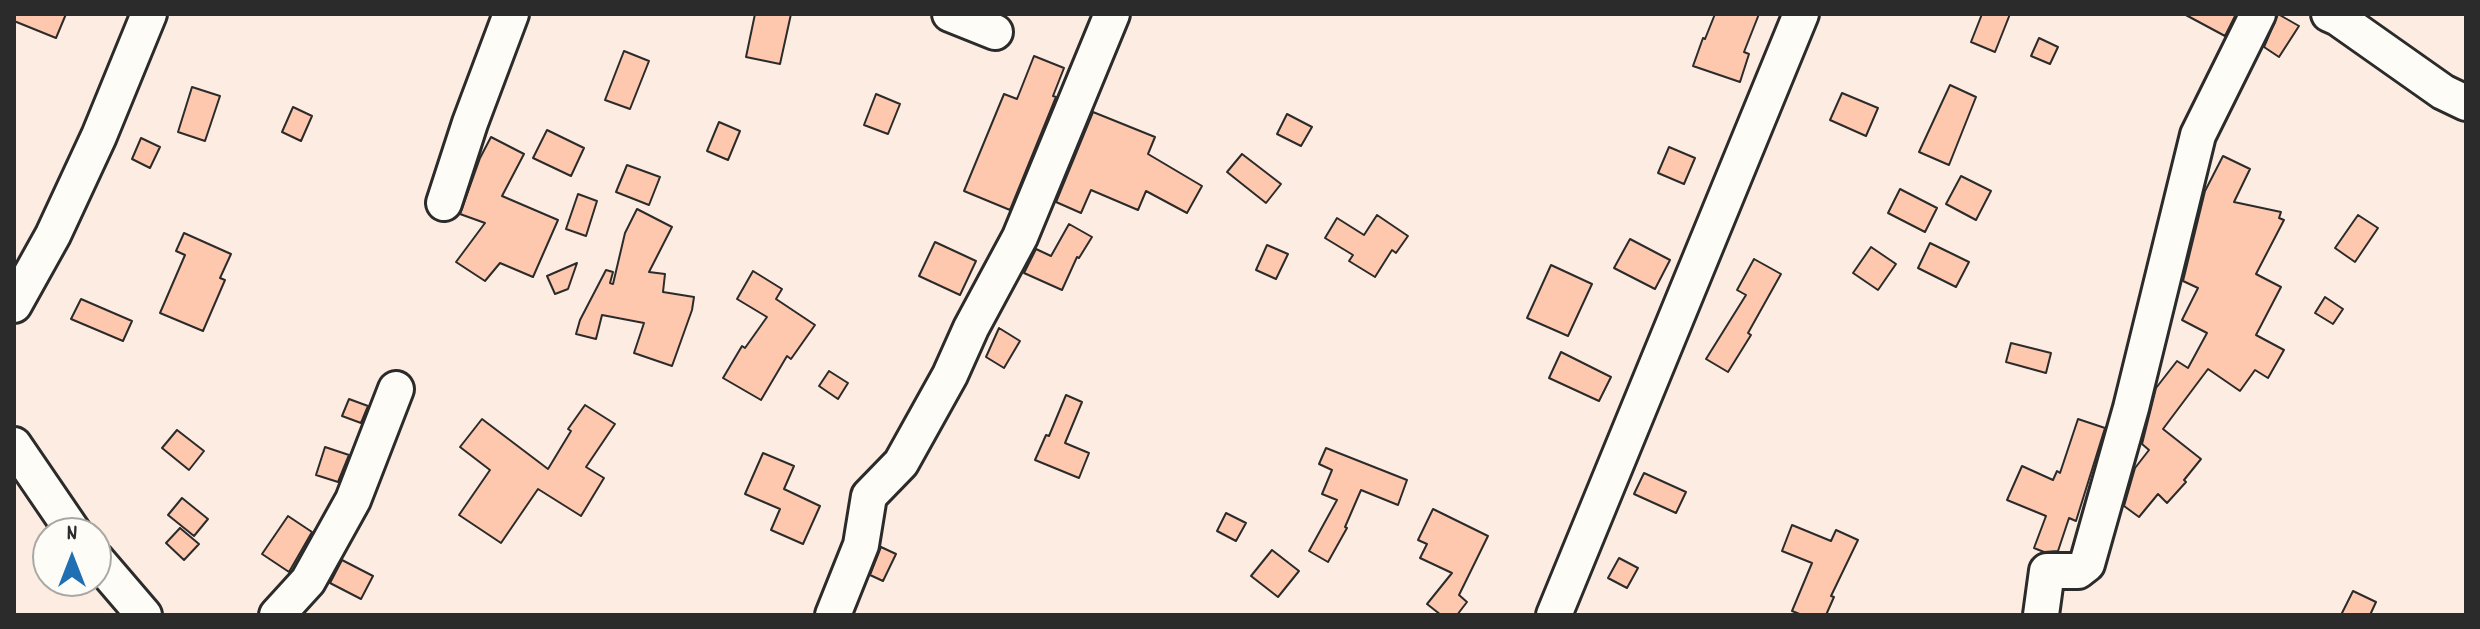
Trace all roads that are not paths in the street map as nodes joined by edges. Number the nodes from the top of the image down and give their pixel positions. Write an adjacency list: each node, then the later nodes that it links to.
1 (149, 14): 11 (street)
2 (511, 14): 10 (street)
3 (950, 14): 8 (street)
4 (1112, 14): 18 (street)
5 (1801, 14): 19 (street)
6 (2258, 14): 20 (street)
7 (2329, 14): 9 (street)
8 (995, 32)
9 (2466, 103)
10 (444, 203)
11 (14, 305)
12 (396, 389): 17 (street)
13 (14, 445): 14 (street)
14 (63, 517)
15 (112, 578): 16 (street)
16 (144, 615)
17 (277, 615)
18 (833, 615)
19 (1554, 615)
20 (2041, 615)

